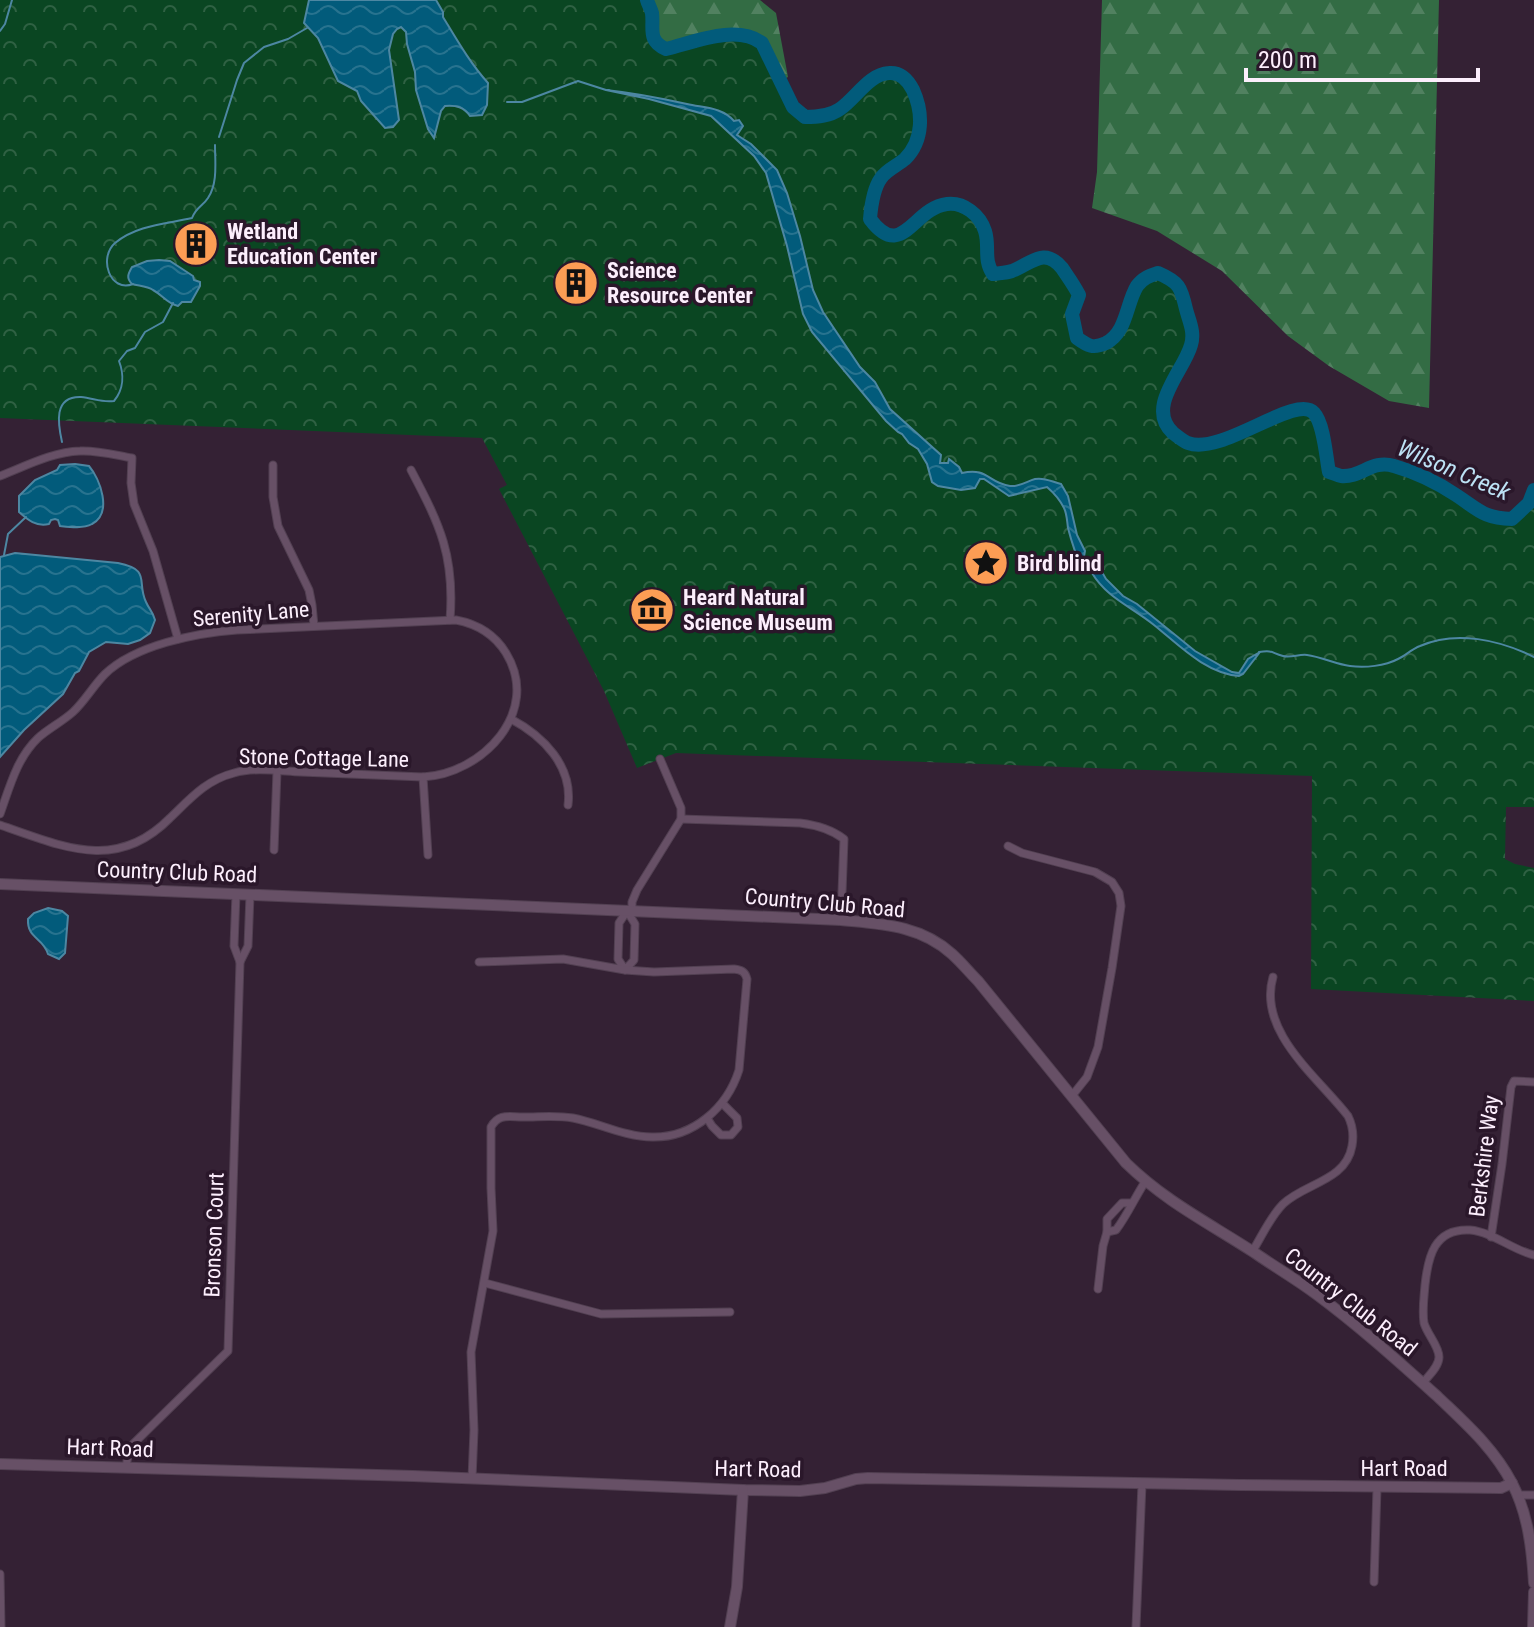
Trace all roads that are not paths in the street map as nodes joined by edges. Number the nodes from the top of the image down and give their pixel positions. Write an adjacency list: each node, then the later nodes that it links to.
1 (273, 465): 5 (street)
2 (411, 470): 4 (street)
3 (0, 476): 6 (street)
4 (450, 620): 5 (street, Serenity Lane); 7 (street, Serenity Lane)
5 (314, 626): 6 (street, Serenity Lane)
6 (178, 639): 12 (street, Serenity Lane)
7 (511, 719): 10 (street, Stone Cottage Lane); 11 (street)
8 (660, 759): 13 (street)
9 (277, 771): 10 (street, Stone Cottage Lane); 14 (street, Stone Cottage Lane); 16 (street)
10 (423, 777): 17 (street)
11 (568, 805)
12 (0, 814)
13 (681, 819): 21 (street); 22 (street)
14 (0, 825)
15 (1008, 846): 28 (street)
16 (274, 850)
17 (428, 855)
18 (0, 884): 19 (main road, Country Club Road)
19 (236, 894): 20 (main road, Country Club Road); 23 (street, Bronson Court)
20 (250, 895): 21 (main road, Country Club Road); 23 (street, Bronson Court)
21 (630, 911): 22 (main road, Country Club Road); 25 (street); 25 (street)
22 (841, 920): 28 (main road, Country Club Road)
23 (240, 962): 42 (street, Bronson Court)
24 (479, 962): 25 (street)
25 (625, 970): 29 (street)
26 (1273, 977): 35 (street)
27 (1534, 1082): 34 (street, Berkshire Way)
28 (1071, 1097): 31 (main road, Country Club Road)
29 (722, 1103): 30 (street); 30 (street)
30 (707, 1118): 37 (street)
31 (1145, 1182): 32 (street); 35 (main road, Country Club Road)
32 (1131, 1203): 33 (street); 33 (street)
33 (1107, 1232): 38 (street)
34 (1491, 1237): 36 (street); 40 (street)
35 (1252, 1252): 40 (main road, Country Club Road)
36 (1534, 1255)
37 (485, 1283): 39 (street); 43 (street)
38 (1098, 1289)
39 (730, 1312)
40 (1423, 1383): 44 (main road, Country Club Road)
41 (0, 1464): 42 (main road, Hart Road)
42 (126, 1468): 43 (main road, Hart Road)
43 (472, 1479): 47 (main road, Hart Road)
44 (1512, 1483): 46 (main road, Hart Road); 48 (main road, Country Club Road)
45 (1142, 1484): 46 (main road, Hart Road); 47 (main road, Hart Road); 56 (street)
46 (1377, 1488): 51 (street)
47 (743, 1490): 55 (main road)
48 (1518, 1495): 49 (street); 52 (main road, Country Club Road)
49 (1534, 1495)
50 (0, 1574): 54 (street)
51 (1374, 1582)
52 (1534, 1583)
53 (1534, 1592): 57 (main road)
54 (1, 1627)
55 (730, 1627)
56 (1136, 1627)
57 (1533, 1627)

